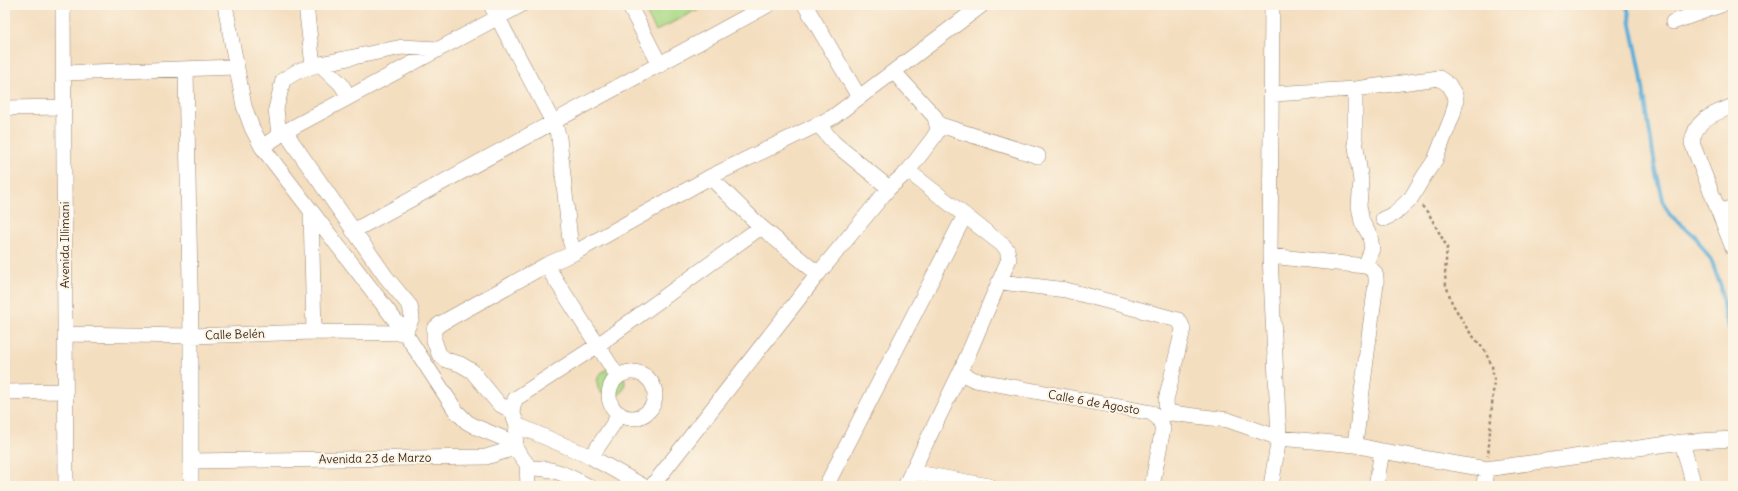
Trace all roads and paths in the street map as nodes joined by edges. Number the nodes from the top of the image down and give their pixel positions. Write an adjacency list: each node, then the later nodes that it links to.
1 (63, 5): 19 (street, Avenida Illimani)
2 (225, 5): 16 (street)
3 (306, 5): 14 (street)
4 (521, 5): 11 (street)
5 (629, 5): 15 (street)
6 (768, 5): 15 (street)
7 (805, 5): 23 (street)
8 (982, 5): 18 (street)
9 (1272, 5): 21 (street)
10 (1721, 5): 12 (street)
11 (494, 11): 13 (street); 27 (street)
12 (1672, 22)
13 (439, 49): 14 (street); 22 (street)
14 (317, 65): 22 (street); 30 (street)
15 (660, 65): 27 (street)
16 (236, 67): 17 (street); 31 (street)
17 (186, 69): 19 (street); 53 (street)
18 (894, 72): 23 (street); 28 (street)
19 (64, 73): 25 (street, Avenida Illimani)
20 (1355, 89): 21 (street); 36 (street); 47 (street)
21 (1273, 94): 45 (street)
22 (349, 97): 30 (street)
23 (859, 97): 29 (street)
24 (1733, 106): 37 (street)
25 (63, 107): 26 (street); 52 (street, Avenida Illimani)
26 (5, 108)
27 (553, 121): 42 (street); 44 (street)
28 (937, 124): 32 (street); 33 (street)
29 (819, 125): 34 (street); 35 (street)
30 (283, 133): 31 (street); 42 (street)
31 (262, 147): 38 (street)
32 (1038, 156)
33 (908, 171): 35 (street); 39 (street)
34 (710, 177): 41 (street); 44 (street)
35 (889, 188): 48 (street)
36 (1411, 198): 40 (street); 72 (path)
37 (1726, 210): 43 (street)
38 (310, 211): 50 (street); 51 (street)
39 (965, 215): 49 (street); 80 (street)
40 (1383, 220)
41 (761, 227): 48 (street); 54 (street)
42 (353, 231): 51 (street)
43 (1733, 248)
44 (574, 253): 46 (street)
45 (1270, 256): 47 (street); 63 (street)
46 (546, 264): 54 (street); 59 (street)
47 (1365, 266): 67 (street)
48 (818, 274): 79 (street)
49 (1001, 282): 55 (street); 61 (street)
50 (314, 332): 51 (street, Calle Belén); 53 (street, Calle Belén)
51 (406, 333): 66 (street)
52 (65, 334): 53 (street, Calle Belén); 57 (street, Avenida Illimani)
53 (191, 336): 70 (street)
54 (598, 345): 56 (street); 59 (street)
55 (960, 373): 61 (street, Calle 6 de Agosto); 73 (street)
56 (618, 377): 60 (street); 60 (street)
57 (65, 391): 58 (street); 74 (street, Avenida Illimani)
58 (5, 392)
59 (512, 411): 62 (street)
60 (620, 414): 69 (street)
61 (1163, 417): 63 (street); 83 (street)
62 (516, 426): 66 (street); 69 (street)
63 (1279, 438): 67 (street); 84 (street)
64 (1733, 439): 65 (street)
65 (1682, 442): 72 (street); 87 (street)
66 (515, 445): 70 (street, Avenida 23 de Marzo); 71 (street)
67 (1355, 445): 68 (street)
68 (1382, 451): 72 (street); 85 (street)
69 (591, 457): 78 (street)
70 (191, 461): 75 (street)
71 (529, 468): 76 (street); 77 (street)
72 (1486, 469): 86 (street)
73 (912, 472): 81 (street); 82 (street)
74 (66, 486)
75 (191, 486)
76 (528, 486)
77 (588, 486)
78 (643, 486)
79 (652, 486)
80 (826, 486)
81 (905, 486)
82 (989, 486)
83 (1152, 486)
84 (1271, 486)
85 (1376, 486)
86 (1484, 486)
87 (1694, 486)

